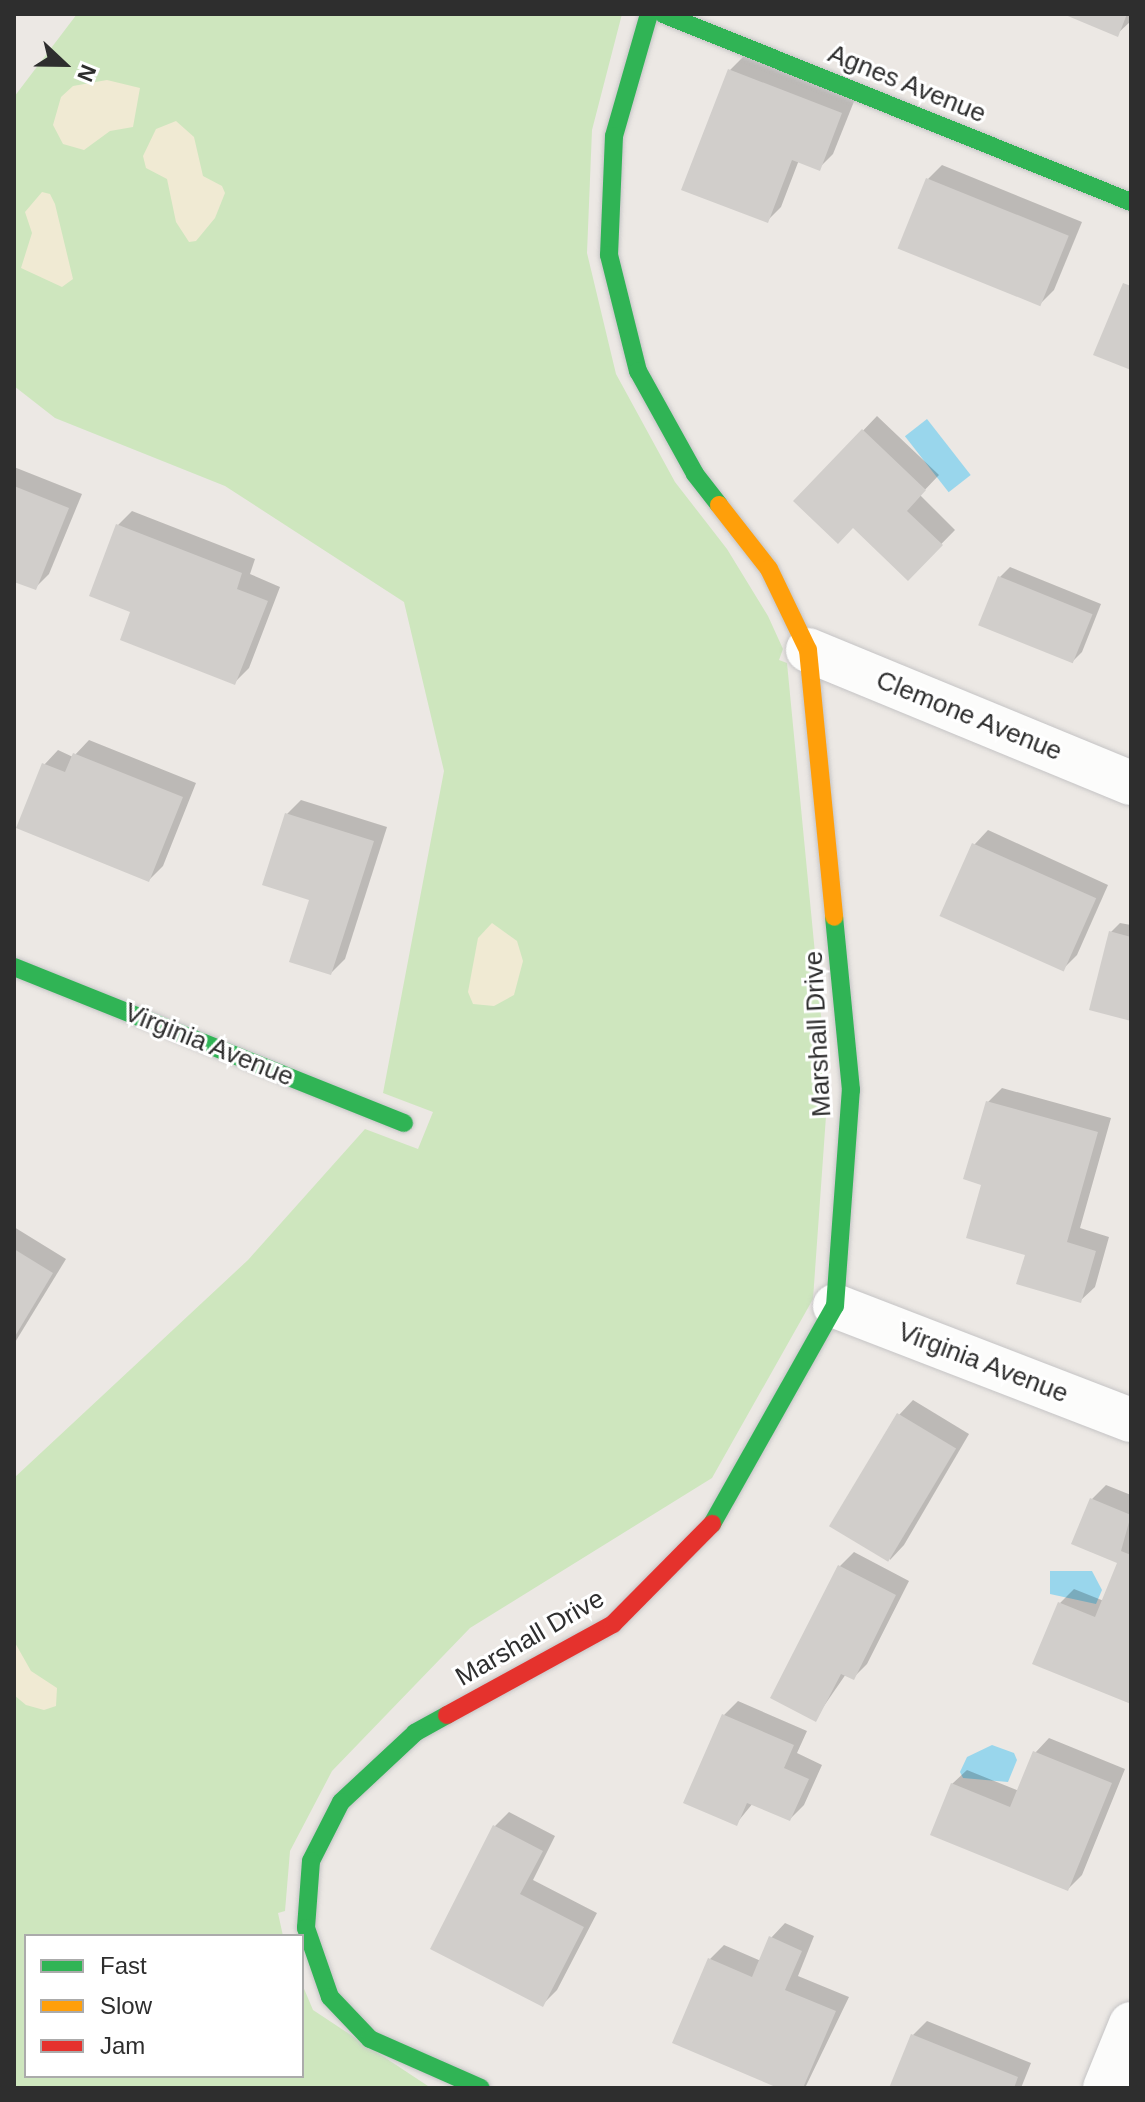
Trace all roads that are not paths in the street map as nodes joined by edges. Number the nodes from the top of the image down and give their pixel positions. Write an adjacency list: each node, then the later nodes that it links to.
1 (649, 14): 4 (street, Marshall Drive)
2 (663, 14): 3 (street, Agnes Avenue)
3 (1131, 202)
4 (808, 650): 5 (street, Clemone Avenue); 8 (street, Marshall Drive)
5 (1131, 783)
6 (14, 967): 7 (street, Virginia Avenue)
7 (404, 1123)
8 (835, 1306): 9 (street, Virginia Avenue); 11 (street, Marshall Drive)
9 (1131, 1420)
10 (1131, 2024): 12 (street)
11 (481, 2088)
12 (1105, 2088)

